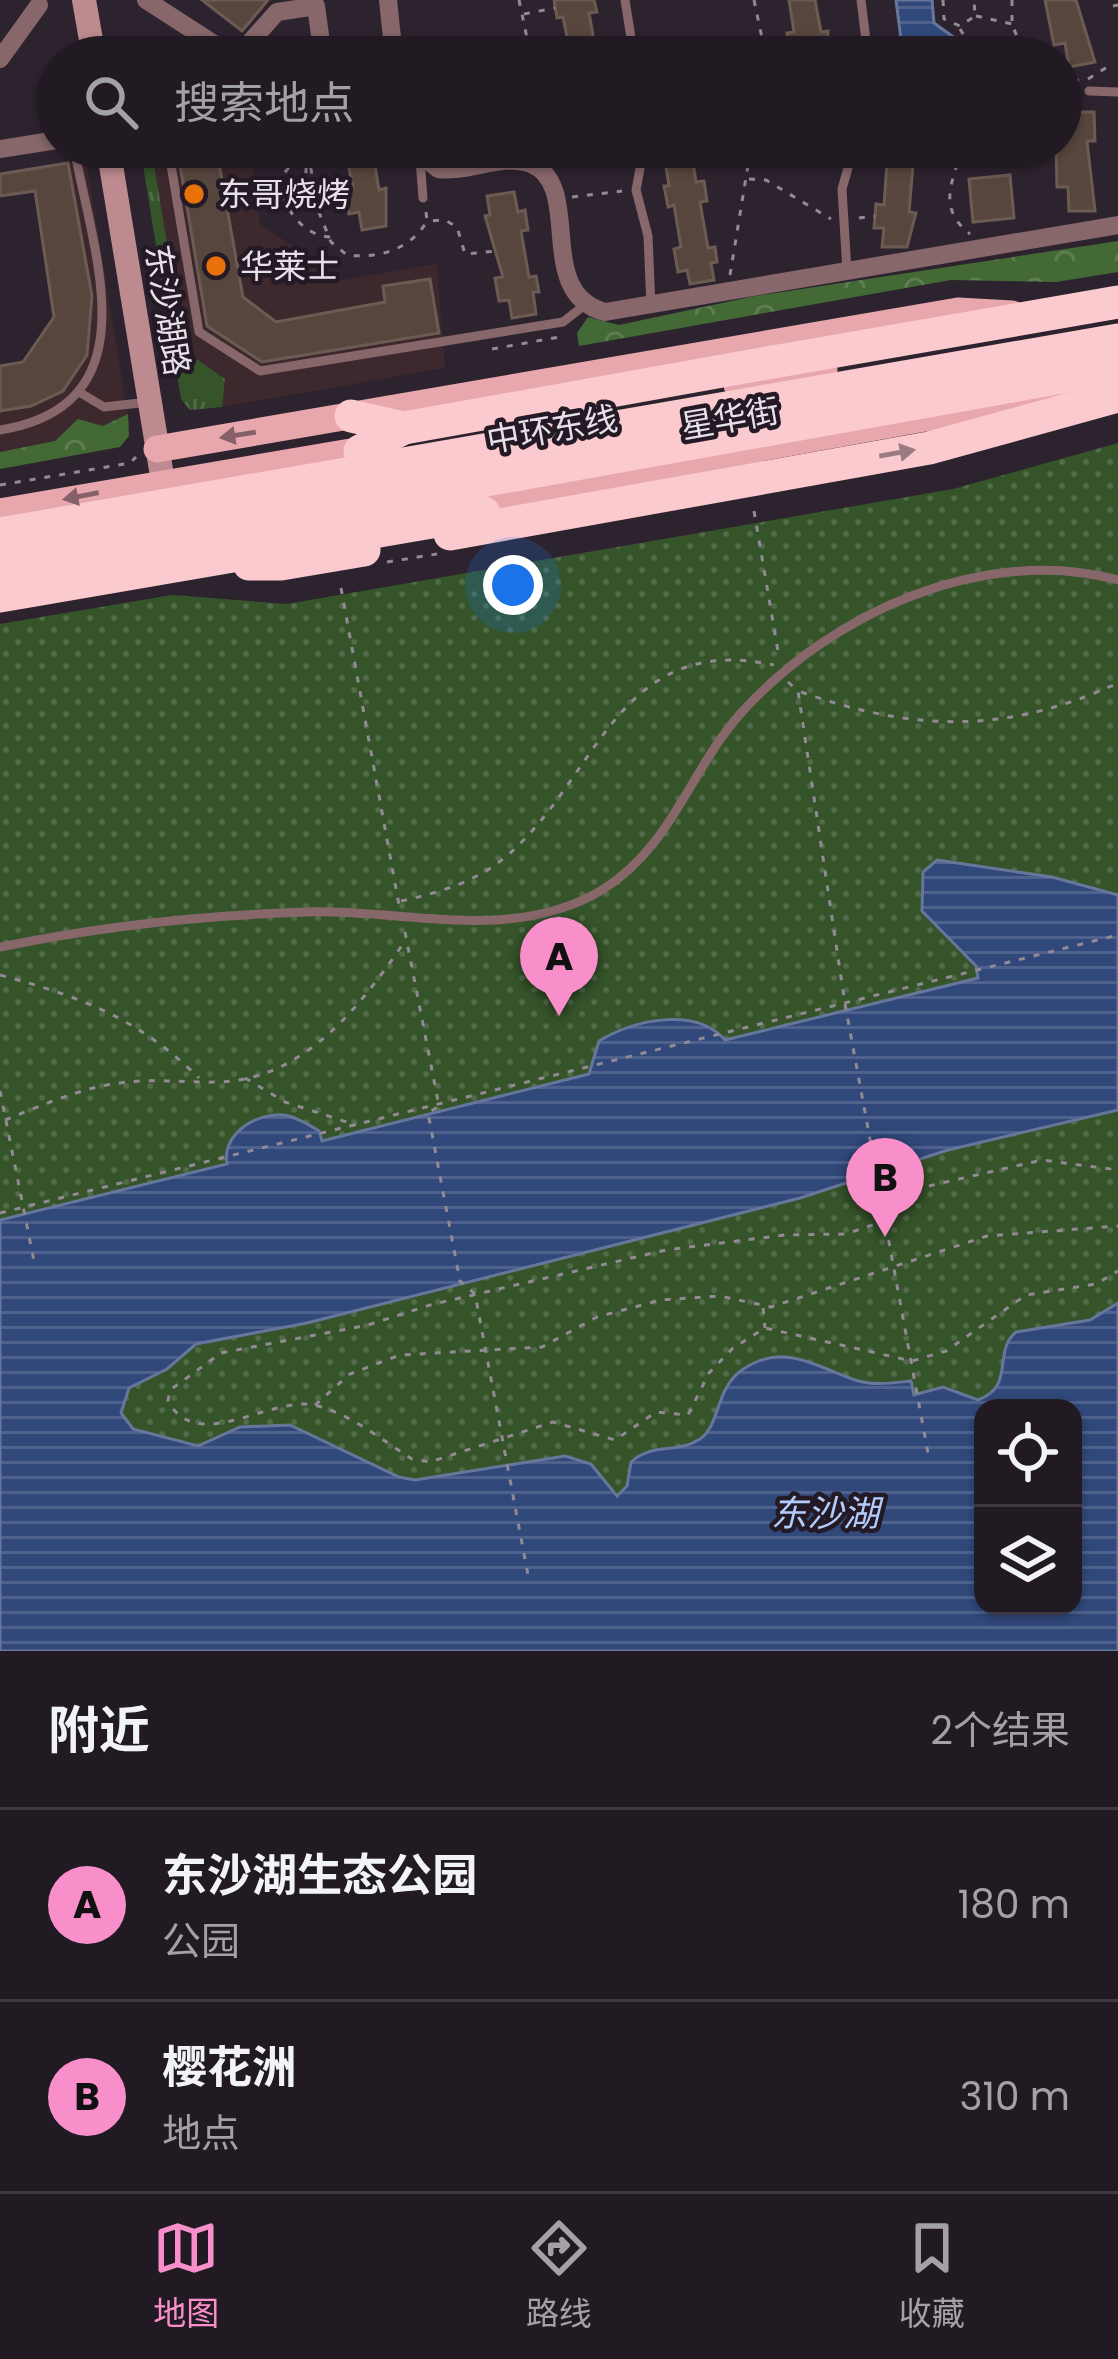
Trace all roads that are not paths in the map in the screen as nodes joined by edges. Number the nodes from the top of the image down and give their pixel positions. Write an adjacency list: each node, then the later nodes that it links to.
1 (84, 0): 8 (main road)
2 (146, 0): 9 (street)
3 (388, 0): 12 (street)
4 (625, 0): 13 (lane)
5 (861, 0): 14 (lane)
6 (315, 3): 10 (street); 11 (street)
7 (39, 5): 15 (street)
8 (90, 36)
9 (202, 36)
10 (256, 36)
11 (320, 36)
12 (391, 36)
13 (631, 36)
14 (865, 36)
15 (0, 59)
16 (1089, 91): 17 (lane)
17 (1118, 92)
18 (36, 139): 19 (street)
19 (0, 145)
20 (78, 168): 38 (lane)
21 (112, 168): 40 (main road, 东沙湖路)
22 (172, 168): 31 (lane)
23 (418, 168): 27 (lane)
24 (536, 168): 31 (street)
25 (640, 168): 32 (lane)
26 (848, 168): 29 (lane)
27 (423, 198)
28 (1118, 225): 29 (street)
29 (847, 271): 32 (street)
30 (1118, 302): 42 (highway, bridge)
31 (586, 304): 32 (street)
32 (651, 308)
33 (1118, 318): 34 (main road, 星华街)
34 (1069, 327): 41 (main road); 46 (main road, 星华街)
35 (1118, 340): 49 (highway, 中环东线)
36 (1118, 368): 51 (highway, 中环东线)
37 (1118, 382): 44 (main road, 星华街)
38 (79, 392): 40 (lane); 43 (lane)
39 (1118, 396): 50 (highway, one-way to 39)
40 (149, 402): 45 (main road, 东沙湖路)
41 (351, 416): 42 (highway); 45 (main road, one-way to 45)
42 (404, 428): 46 (highway)
43 (0, 430)
44 (846, 433): 50 (main road, 星华街); 54 (highway, bridge)
45 (157, 449): 47 (main road, 东沙湖路)
46 (360, 451): 47 (main road, 星华街)
47 (163, 482): 48 (main road, 星华街, one-way to 48)
48 (0, 512)
49 (0, 534)
50 (176, 554): 53 (main road, 星华街)
51 (0, 567)
52 (1118, 580): 55 (lane)
53 (0, 584)
54 (0, 596)
55 (0, 947)

